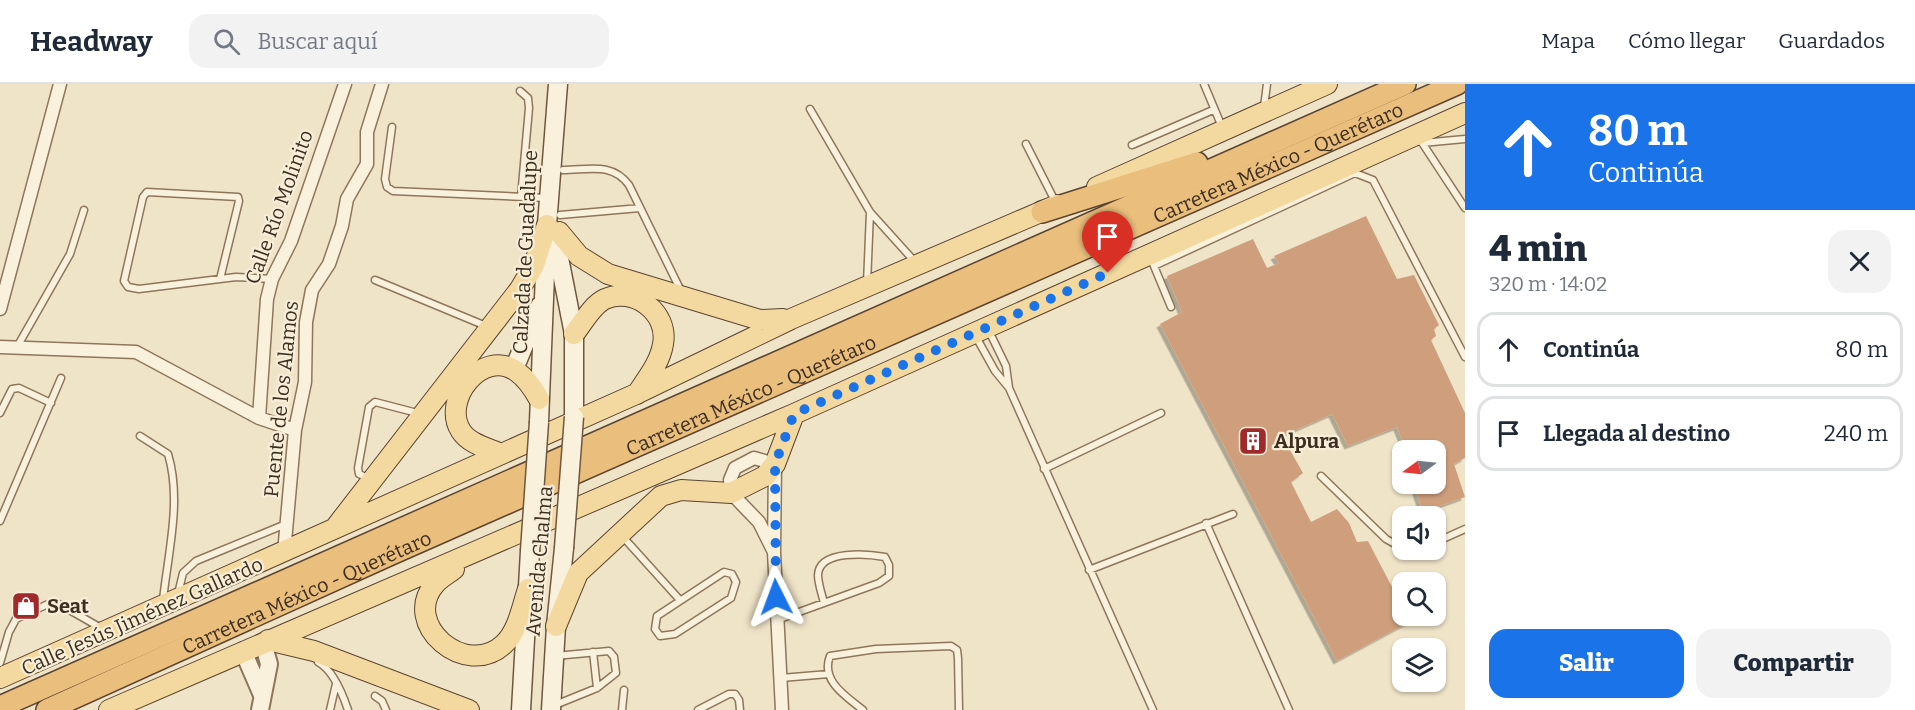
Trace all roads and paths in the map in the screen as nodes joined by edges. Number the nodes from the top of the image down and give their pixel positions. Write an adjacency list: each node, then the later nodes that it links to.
1 (60, 84): 43 (street)
2 (345, 84): 37 (street, Calle Río Molinito)
3 (382, 84): 64 (street, Puente de los Alamos)
4 (558, 84): 27 (main road, Calzada de Guadalupe)
5 (570, 84): 24 (main road, Calzada de Guadalupe)
6 (1205, 84): 13 (lane)
7 (1267, 84): 14 (lane)
8 (1405, 84): 18 (highway, Carretera México - Querétaro)
9 (1457, 84): 108 (highway, Carretera México - Querétaro)
10 (1320, 85): 14 (main road, Calle Jesús Jiménez Gallardo)
11 (520, 91): 26 (lane)
12 (810, 109): 32 (lane)
13 (1213, 110): 17 (lane); 22 (lane)
14 (1264, 112): 17 (main road, Calle Jesús Jiménez Gallardo)
15 (1465, 113): 19 (main road)
16 (392, 127): 26 (lane)
17 (1223, 130): 29 (main road, Calle Jesús Jiménez Gallardo)
18 (1295, 132): 29 (highway); 106 (highway, Carretera México - Querétaro)
19 (1420, 139): 20 (lane); 23 (main road); 30 (lane)
20 (1465, 139)
21 (1026, 144): 29 (lane)
22 (1132, 145)
23 (1362, 159): 25 (lane); 34 (main road)
24 (563, 170): 28 (lane); 33 (main road, Calzada de Guadalupe)
25 (1373, 180): 34 (lane); 50 (lane)
26 (521, 197): 27 (lane)
27 (549, 198): 33 (main road, Calzada de Guadalupe)
28 (640, 208): 33 (lane); 41 (lane)
29 (1049, 208): 35 (main road, Calle Jesús Jiménez Gallardo)
30 (1465, 208)
31 (84, 210): 48 (lane)
32 (870, 212): 35 (lane); 39 (lane)
33 (555, 224): 40 (main road, Calzada de Guadalupe); 41 (main road); 45 (main road); 47 (main road, Calzada de Guadalupe)
34 (1151, 261): 42 (lane); 46 (main road)
35 (917, 265): 39 (main road, Calle Jesús Jiménez Gallardo)
36 (220, 279): 36 (lane); 37 (lane)
37 (272, 279): 62 (street, Calle Río Molinito)
38 (375, 280): 45 (lane)
39 (866, 287): 44 (main road, Calle Jesús Jiménez Gallardo)
40 (546, 291): 51 (main road); 55 (main road, Calzada de Guadalupe)
41 (684, 297): 44 (main road)
42 (1170, 307)
43 (0, 309)
44 (791, 319): 54 (main road, Calle Jesús Jiménez Gallardo)
45 (489, 328): 59 (main road)
46 (980, 329): 53 (lane); 53 (lane); 60 (main road)
47 (574, 334): 54 (main road); 61 (main road, Calzada de Guadalupe)
48 (17, 348): 49 (street); 62 (street)
49 (1, 350)
50 (1465, 357)
51 (514, 369): 55 (main road); 66 (main road)
52 (61, 378): 56 (lane)
53 (1009, 388): 68 (lane)
54 (636, 394): 66 (main road, Calle Jesús Jiménez Gallardo)
55 (539, 399): 63 (main road, Calzada de Guadalupe)
56 (51, 403): 57 (lane); 73 (lane)
57 (0, 412)
58 (1161, 413): 68 (lane)
59 (422, 414): 70 (main road); 70 (lane)
60 (794, 414): 67 (main road); 83 (main road)
61 (574, 417): 90 (main road, Avenida Chalma, bridge)
62 (259, 418): 64 (street)
63 (539, 422): 85 (main road, Avenida Chalma, bridge)
64 (295, 430): 75 (street, Puente de los Alamos)
65 (140, 436): 87 (lane)
66 (501, 453): 76 (main road, Calle Jesús Jiménez Gallardo)
67 (775, 464): 71 (main road); 81 (street)
68 (1044, 469): 84 (lane)
69 (1321, 476): 80 (lane)
70 (371, 479): 76 (main road)
71 (731, 492): 78 (main road); 81 (street)
72 (1233, 514): 74 (lane)
73 (0, 521)
74 (1206, 523): 84 (lane); 122 (lane)
75 (287, 524): 82 (street, Puente de los Alamos); 87 (lane)
76 (335, 529): 82 (main road, Calle Jesús Jiménez Gallardo)
77 (1465, 529): 79 (lane)
78 (620, 534): 86 (lane); 90 (main road)
79 (1446, 538)
80 (1392, 542)
81 (774, 552): 89 (street)
82 (284, 553): 87 (main road, Calle Jesús Jiménez Gallardo)
83 (472, 555): 85 (main road); 92 (main road)
84 (1089, 570): 121 (lane)
85 (528, 589): 114 (main road, Avenida Chalma)
86 (679, 599): 86 (lane)
87 (169, 603): 91 (main road, Calle Jesús Jiménez Gallardo)
88 (824, 603): 88 (lane); 89 (lane)
89 (777, 620): 100 (street)
90 (556, 626): 96 (main road, Avenida Chalma)
91 (106, 631): 97 (lane); 99 (main road, Calle Jesús Jiménez Gallardo)
92 (269, 644): 93 (main road); 105 (street); 113 (main road)
93 (243, 651): 105 (street); 109 (main road)
94 (593, 652): 96 (lane); 102 (lane); 102 (lane)
95 (298, 656): 101 (lane)
96 (554, 656): 107 (main road, Avenida Chalma)
97 (0, 663)
98 (829, 674): 100 (lane); 119 (lane); 120 (lane)
99 (0, 678)
100 (780, 678): 118 (street)
101 (337, 684): 110 (lane); 111 (lane)
102 (597, 688): 107 (lane)
103 (624, 690): 115 (lane)
104 (375, 696): 112 (lane)
105 (261, 702)
106 (0, 707)
107 (551, 708)
108 (47, 710)
109 (109, 710)
110 (330, 710)
111 (348, 710)
112 (386, 710)
113 (469, 710)
114 (521, 710)
115 (622, 710)
116 (698, 710): 117 (lane)
117 (741, 710)
118 (782, 710)
119 (863, 710)
120 (959, 710)
121 (1153, 710)
122 (1289, 710)

